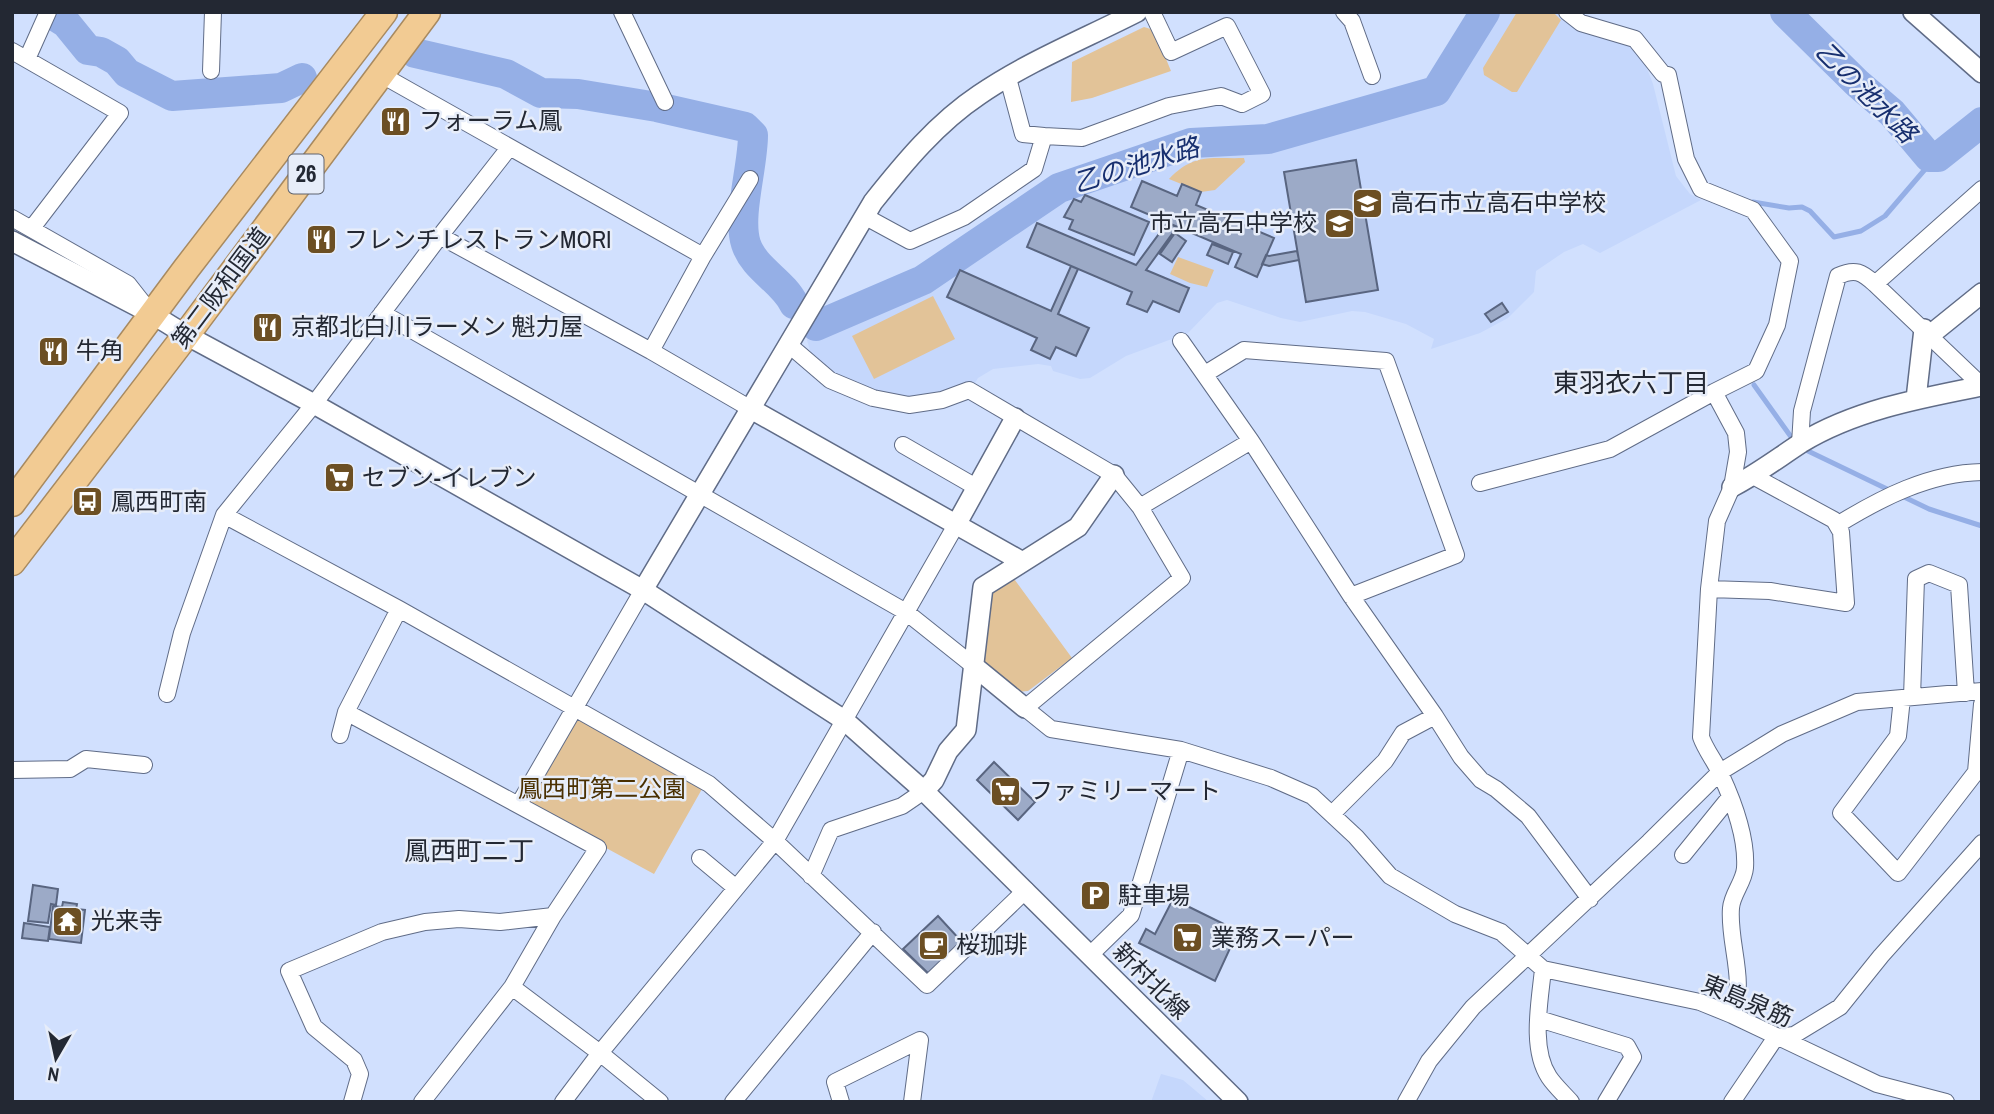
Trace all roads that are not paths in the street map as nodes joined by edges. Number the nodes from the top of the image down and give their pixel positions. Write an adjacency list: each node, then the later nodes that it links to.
1 (48, 12): 12 (street)
2 (213, 12): 13 (street)
3 (384, 12): 32 (highway, 第二阪和国道 / 26)
4 (426, 12): 15 (highway, 第二阪和国道 / 26)
5 (622, 12): 18 (street)
6 (1137, 12): 17 (street)
7 (1152, 12): 19 (street)
8 (1344, 12): 16 (street)
9 (1567, 12): 40 (street)
10 (1913, 12): 14 (street)
11 (12, 51): 12 (street)
12 (27, 59): 25 (street)
13 (211, 71)
14 (1982, 73)
15 (380, 74): 20 (street); 34 (highway, 第二阪和国道 / 26)
16 (1372, 76)
17 (1008, 78): 19 (street); 23 (street)
18 (665, 102)
19 (1044, 136): 23 (street)
20 (509, 148): 26 (street); 28 (street)
21 (750, 179): 28 (street)
22 (1982, 189): 29 (street)
23 (864, 216): 36 (street)
24 (12, 218): 25 (street)
25 (32, 229): 32 (street)
26 (440, 236): 31 (street); 37 (street)
27 (14, 246): 32 (street, 新村北線)
28 (703, 256): 37 (street)
29 (1875, 284): 33 (street); 47 (street)
30 (1982, 293): 33 (street)
31 (382, 313): 42 (street); 54 (street)
32 (152, 314): 34 (street, 新村北線); 55 (highway, 第二阪和国道 / 26)
33 (1927, 332): 39 (street); 41 (street)
34 (186, 335): 42 (street, 新村北線); 61 (highway, 第二阪和国道 / 26)
35 (1181, 341): 38 (street)
36 (788, 344): 43 (street); 44 (street)
37 (651, 351): 43 (street)
38 (1205, 374): 45 (street); 64 (street)
39 (1982, 386): 41 (street)
40 (1714, 392): 51 (street); 53 (street)
41 (1916, 399): 47 (street)
42 (314, 404): 57 (street); 63 (street, 新村北線)
43 (751, 410): 54 (street); 58 (street)
44 (1015, 418): 49 (street); 52 (street)
45 (1251, 441): 56 (street); 64 (street)
46 (903, 445): 52 (street)
47 (1798, 445): 50 (street)
48 (1982, 472): 59 (street)
49 (1114, 475): 56 (street); 60 (street)
50 (1753, 477): 53 (street); 59 (street)
51 (1480, 483)
52 (976, 487): 58 (street)
53 (1732, 487): 62 (street)
54 (698, 494): 63 (street); 66 (street)
55 (12, 503)
56 (1140, 508): 73 (street)
57 (224, 514): 65 (street); 69 (street)
58 (956, 525): 60 (street); 66 (street)
59 (1837, 525): 62 (street)
60 (1021, 561): 67 (street)
61 (12, 562)
62 (1709, 589): 81 (street)
63 (643, 590): 72 (street); 76 (street, 新村北線)
64 (1351, 596): 75 (street)
65 (399, 609): 72 (street); 74 (street)
66 (906, 612): 67 (street); 76 (street)
67 (975, 667): 73 (street); 82 (street)
68 (1974, 692): 70 (street); 70 (street)
69 (167, 695)
70 (1907, 698): 71 (street); 81 (street)
71 (1982, 704)
72 (573, 708): 84 (street); 86 (street)
73 (1025, 708): 78 (street)
74 (346, 712): 77 (street); 84 (street)
75 (1435, 716): 85 (street); 93 (street)
76 (844, 720): 82 (street, 新村北線); 86 (street)
77 (340, 735)
78 (1181, 750): 85 (street); 96 (street)
79 (144, 765): 80 (street)
80 (12, 770)
81 (1720, 772): 83 (street); 93 (street)
82 (924, 791): 90 (street); 92 (street, 新村北線)
83 (1730, 797): 88 (street); 100 (street)
84 (519, 804): 94 (street)
85 (1332, 814): 97 (street)
86 (775, 841): 90 (street); 91 (street)
87 (1982, 843): 102 (street)
88 (1683, 855)
89 (700, 858): 91 (street)
90 (811, 876): 95 (street)
91 (736, 888): 103 (street)
92 (1027, 892): 95 (street); 96 (street, 新村北線)
93 (1590, 899): 97 (street)
94 (553, 916): 99 (street); 104 (street)
95 (873, 932): 108 (street)
96 (1090, 955): 111 (street, 新村北線)
97 (1528, 955): 98 (street); 112 (street)
98 (1543, 969): 100 (street, 東島泉筋); 101 (street)
99 (512, 987): 103 (street); 105 (street)
100 (1732, 1015): 102 (street, 東島泉筋)
101 (1539, 1019): 113 (street); 114 (street)
102 (1776, 1037): 115 (street); 116 (street, 東島泉筋)
103 (600, 1053): 106 (street); 107 (street)
104 (352, 1102)
105 (422, 1102)
106 (563, 1102)
107 (660, 1102)
108 (733, 1102)
109 (841, 1102): 110 (street)
110 (912, 1102)
111 (1238, 1102)
112 (1406, 1102)
113 (1571, 1102)
114 (1606, 1102)
115 (1732, 1102)
116 (1946, 1102)

